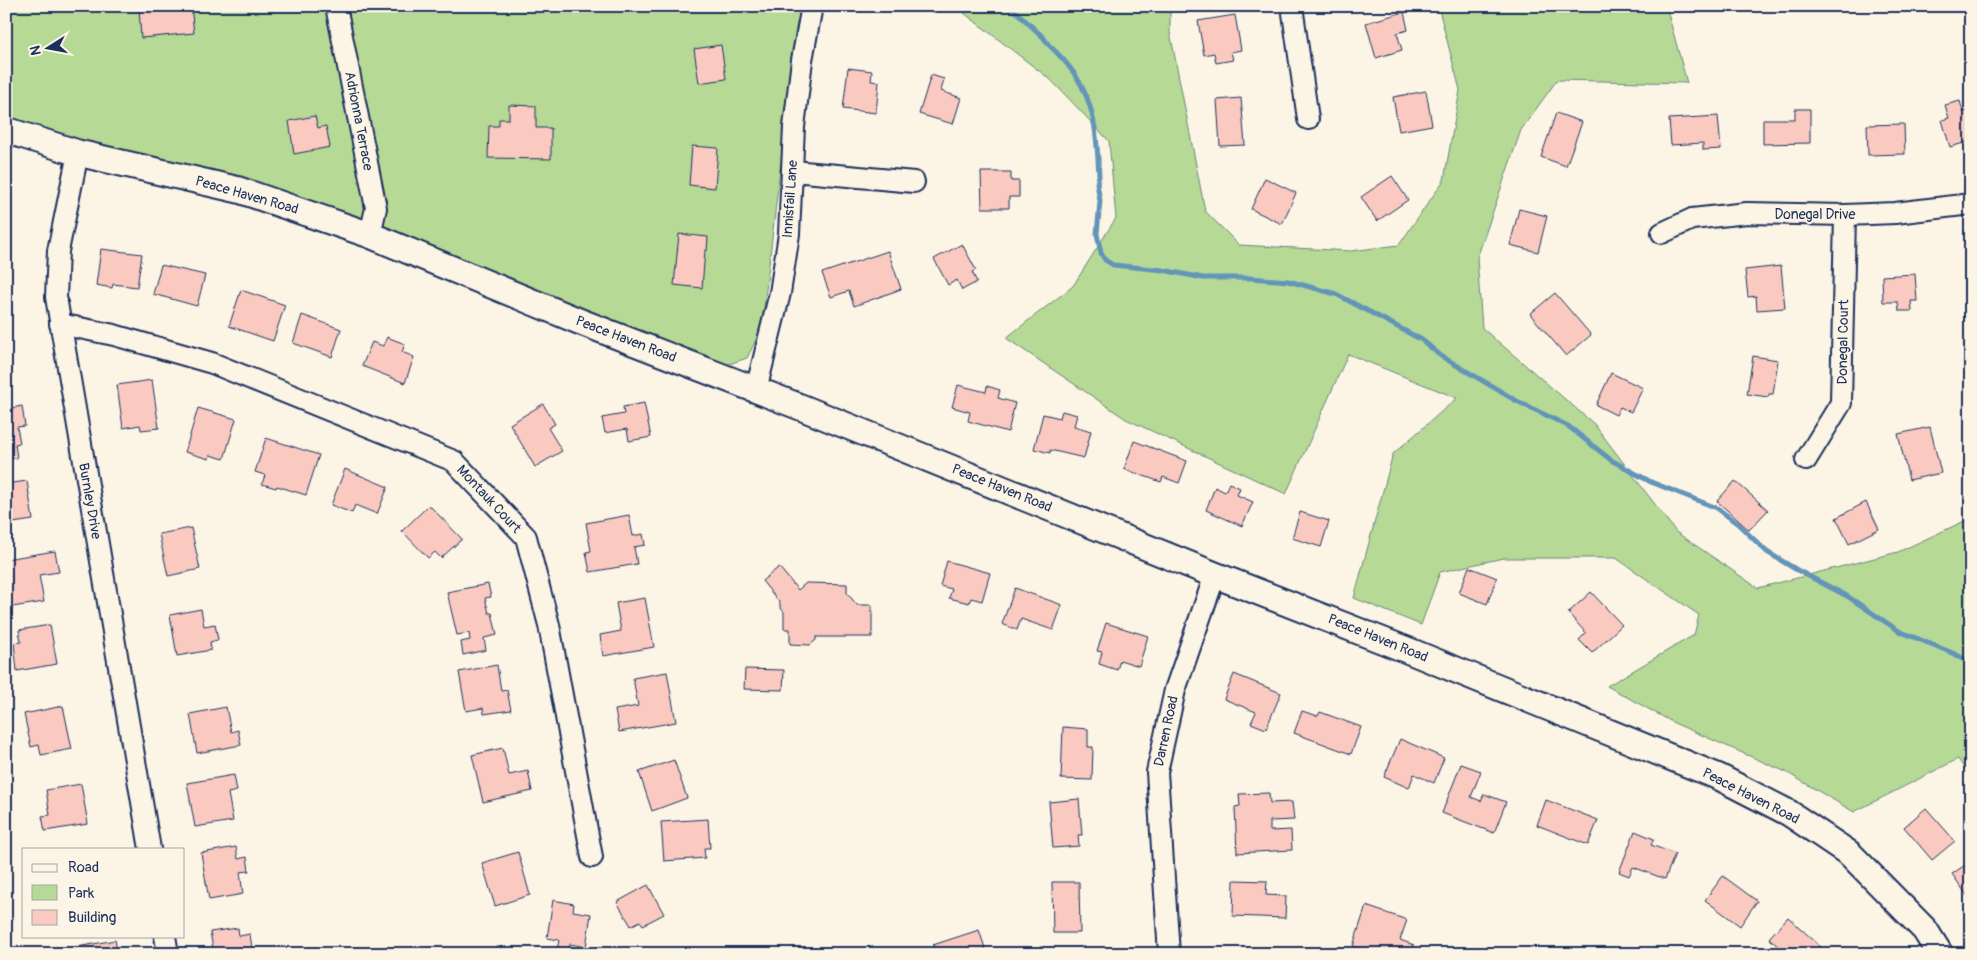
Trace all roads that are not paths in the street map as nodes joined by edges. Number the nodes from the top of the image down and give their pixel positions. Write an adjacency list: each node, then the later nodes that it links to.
1 (336, 6): 12 (street, Adrionna Terrace)
2 (812, 6): 7 (street, Innisfail Lane)
3 (1292, 6): 4 (street)
4 (1308, 119)
5 (6, 130): 6 (main road, Peace Haven Road)
6 (78, 152): 12 (main road, Peace Haven Road); 13 (street, Burnley Drive)
7 (793, 171): 8 (street); 14 (street, Innisfail Lane)
8 (914, 182)
9 (1971, 204): 10 (street, Donegal Drive)
10 (1845, 215): 11 (street, Donegal Drive); 15 (street, Donegal Court)
11 (1662, 233)
12 (370, 235): 14 (main road, Peace Haven Road)
13 (60, 324): 17 (street, Burnley Drive); 18 (street, Montauk Court)
14 (756, 390): 16 (main road, Peace Haven Road)
15 (1806, 460)
16 (1215, 574): 21 (street, Darren Road); 22 (main road, Peace Haven Road)
17 (150, 848)
18 (592, 857)
19 (165, 938): 20 (street)
20 (168, 954)
21 (1169, 954)
22 (1940, 954)

